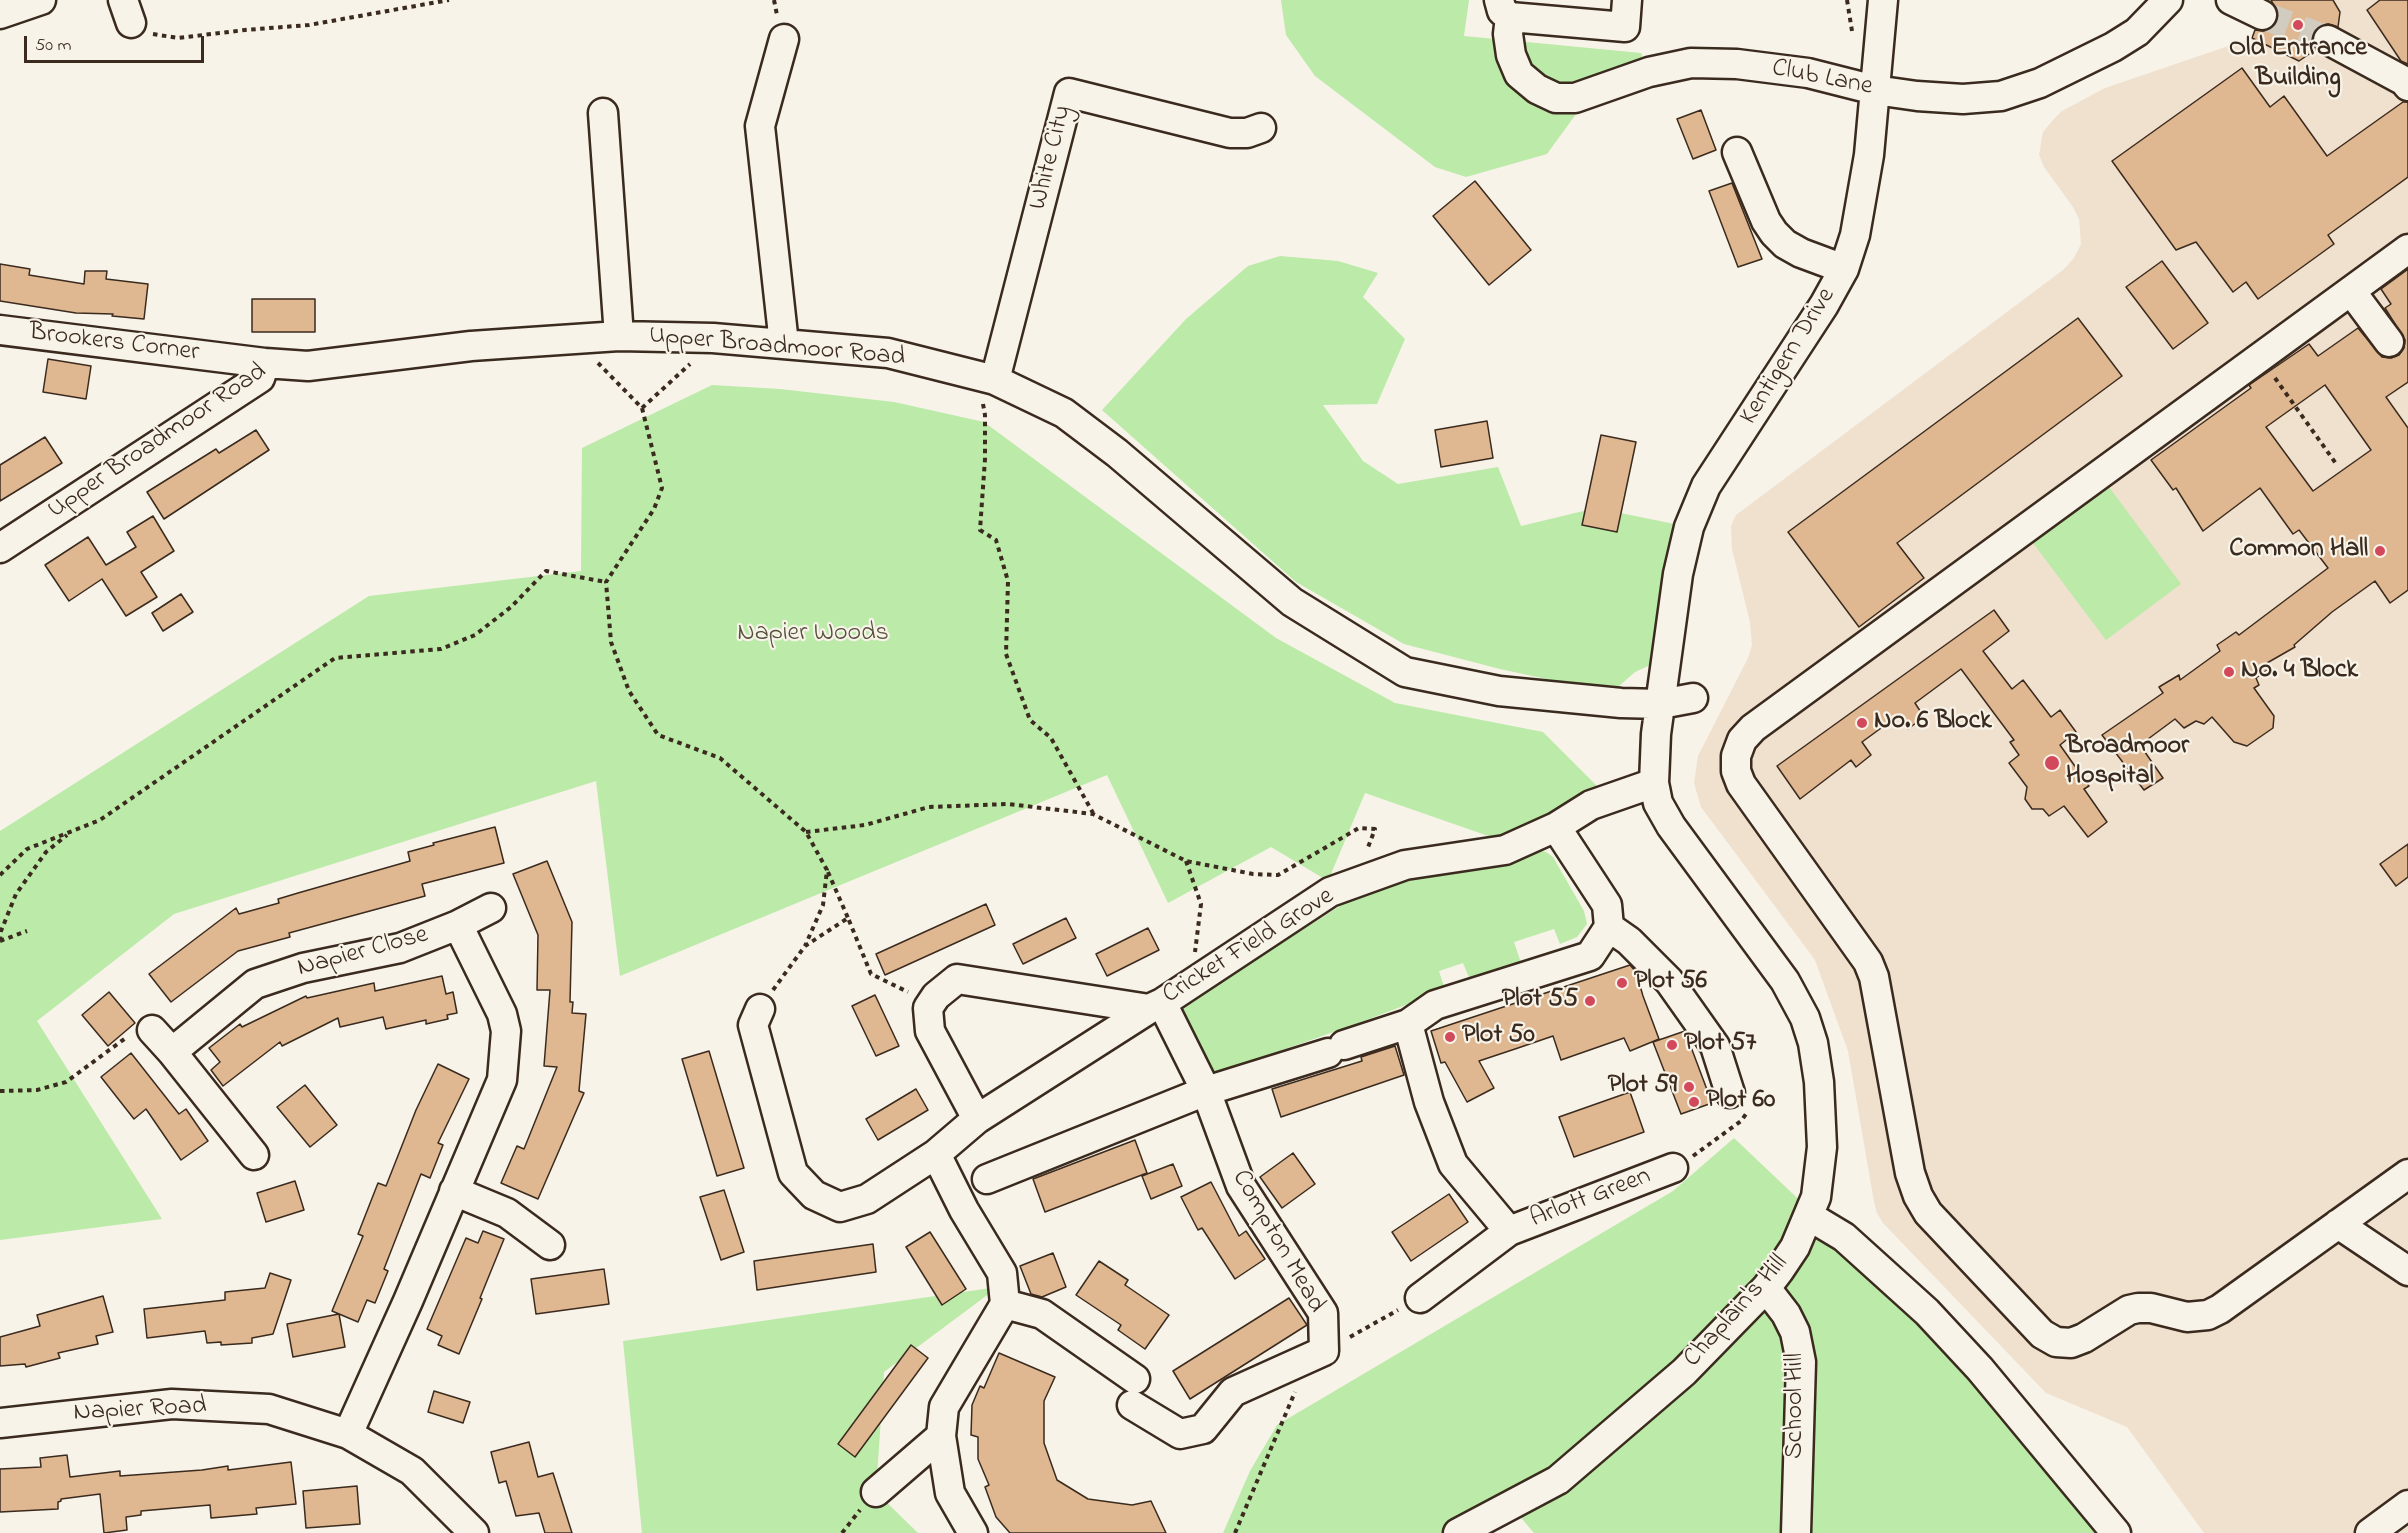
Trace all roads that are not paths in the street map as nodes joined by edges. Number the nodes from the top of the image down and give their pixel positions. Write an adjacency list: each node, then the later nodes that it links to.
1 (41, 0): 7 (street)
2 (1627, 0): 6 (street)
3 (1883, 0): 12 (street, Kentigern Drive)
4 (2168, 0): 12 (street, Club Lane)
5 (2231, 0): 8 (street)
6 (1505, 8): 12 (street, Club Lane)
7 (0, 14)
8 (2262, 15)
9 (784, 39): 22 (street)
10 (2328, 40): 11 (street)
11 (2408, 86)
12 (1875, 90): 17 (street, Kentigern Drive)
13 (603, 113): 20 (street)
14 (1261, 128): 24 (street, White City)
15 (1737, 152): 17 (street)
16 (2408, 249): 18 (street)
17 (1844, 269): 27 (street, Kentigern Drive)
18 (2351, 291): 21 (street); 48 (street)
19 (0, 330): 23 (street, Brookers Corner)
20 (619, 336): 22 (street, Upper Broadmoor Road); 23 (street, Upper Broadmoor Road)
21 (2390, 342)
22 (784, 344): 24 (street, Upper Broadmoor Road)
23 (265, 363): 25 (street, Upper Broadmoor Road)
24 (986, 377): 27 (street, Upper Broadmoor Road)
25 (0, 548)
26 (1693, 698): 27 (street, Upper Broadmoor Road)
27 (1661, 704): 28 (street, Chaplain's Hill)
28 (1654, 783): 29 (street, Cricket Field Grove); 47 (street, Chaplain's Hill)
29 (1556, 827): 32 (street); 33 (street, Cricket Field Grove)
30 (491, 908): 31 (street)
31 (458, 925): 37 (street, Napier Close); 46 (street, Napier Close)
32 (1609, 927): 35 (street); 39 (street)
33 (1156, 1006): 38 (street, Compton Mead); 40 (street, Cricket Field Grove); 40 (street, Cricket Field Grove)
34 (760, 1009): 41 (street, Cricket Field Grove)
35 (1408, 1024): 38 (street); 49 (street, Arlott Green)
36 (152, 1030): 37 (street)
37 (172, 1052): 42 (street)
38 (1206, 1091): 45 (street); 54 (street, Compton Mead)
39 (1730, 1093)
40 (977, 1119): 41 (street, Cricket Field Grove)
41 (936, 1154): 54 (street)
42 (254, 1155)
43 (1674, 1168): 49 (street, Arlott Green)
44 (2408, 1174): 48 (street)
45 (987, 1179)
46 (454, 1191): 50 (street); 56 (street, Napier Close)
47 (1809, 1216): 52 (street, Chaplain's Hill); 64 (street)
48 (2337, 1224): 51 (street)
49 (1509, 1231): 53 (street, Arlott Green)
50 (550, 1245)
51 (2408, 1271)
52 (1766, 1288): 62 (street, Chaplain's Hill); 63 (street, School Hill)
53 (1420, 1298)
54 (1005, 1304): 57 (street)
55 (0, 1423): 56 (street, Napier Road)
56 (348, 1434): 60 (street, Napier Road)
57 (940, 1436): 58 (street); 61 (street)
58 (869, 1500)
59 (2408, 1505): 65 (street)
60 (474, 1533)
61 (973, 1533)
62 (1458, 1533)
63 (1796, 1533)
64 (2115, 1533)
65 (2370, 1533)

